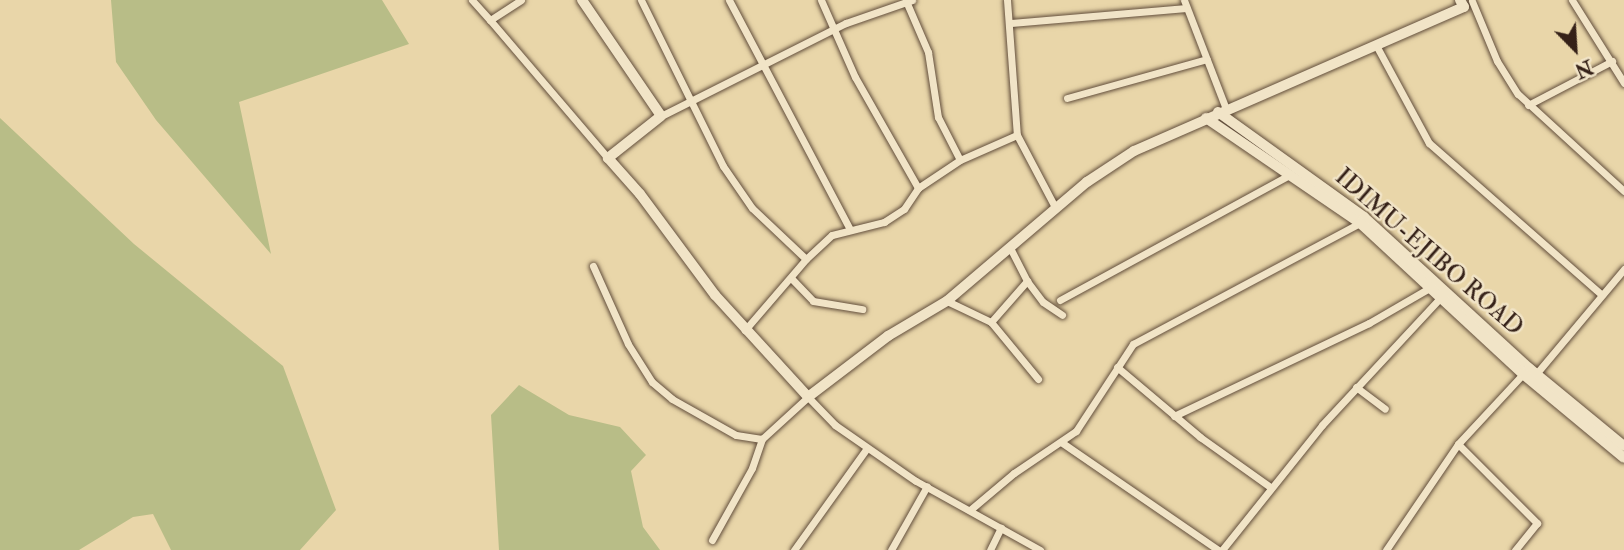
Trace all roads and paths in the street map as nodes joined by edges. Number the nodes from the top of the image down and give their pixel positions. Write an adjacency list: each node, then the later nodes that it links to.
1 (472, 0): 12 (street)
2 (521, 0): 12 (street)
3 (582, 0): 24 (main road)
4 (640, 0): 21 (street)
5 (729, 0): 18 (street)
6 (821, 0): 14 (street)
7 (1007, 0): 13 (street)
8 (1572, 0): 17 (street)
9 (908, 1): 14 (street); 28 (street)
10 (1468, 2): 15 (main road); 22 (street)
11 (1185, 4): 13 (street); 16 (street)
12 (490, 20): 27 (street)
13 (1011, 23): 26 (street)
14 (835, 29): 18 (street); 30 (street)
15 (1377, 47): 23 (main road); 44 (street)
16 (1207, 59): 20 (street); 23 (street)
17 (1612, 61): 19 (street); 22 (street)
18 (760, 63): 21 (street); 35 (street)
19 (1624, 83)
20 (1067, 98)
21 (688, 99): 24 (street); 37 (street)
22 (1528, 105): 31 (street)
23 (1222, 111): 25 (main road); 33 (main road, IDIMU-EJIBO ROAD)
24 (661, 116): 27 (main road)
25 (1206, 118): 29 (main road, IDIMU-EJIBO ROAD); 32 (main road)
26 (1017, 135): 28 (street); 32 (street)
27 (608, 158): 51 (main road)
28 (960, 160): 30 (street)
29 (1291, 174): 33 (main road, IDIMU-EJIBO ROAD); 46 (street)
30 (918, 188): 35 (street)
31 (1624, 191)
32 (1055, 207): 36 (main road)
33 (1349, 210): 34 (main road, IDIMU-EJIBO ROAD); 39 (main road, IDIMU-EJIBO ROAD)
34 (1360, 223): 39 (main road, IDIMU-EJIBO ROAD); 52 (street)
35 (849, 228): 37 (street)
36 (1011, 250): 42 (street); 47 (main road)
37 (806, 259): 41 (street)
38 (593, 266): 60 (street)
39 (1417, 269): 43 (main road, IDIMU-EJIBO ROAD); 54 (main road, IDIMU-EJIBO ROAD)
40 (1624, 269): 44 (street)
41 (792, 279): 48 (street); 51 (street)
42 (1027, 281): 49 (street); 50 (street)
43 (1431, 287): 45 (main road, IDIMU-EJIBO ROAD); 59 (street)
44 (1602, 295): 54 (street)
45 (1441, 297): 53 (main road, IDIMU-EJIBO ROAD); 56 (street)
46 (1060, 300)
47 (947, 301): 50 (street); 57 (main road)
48 (862, 309)
49 (1062, 315)
50 (991, 322): 55 (street)
51 (745, 330): 57 (main road)
52 (1116, 367): 59 (street); 61 (street)
53 (1523, 374): 62 (street); 65 (main road, IDIMU-EJIBO ROAD)
54 (1536, 374): 63 (main road, IDIMU-EJIBO ROAD)
55 (1038, 379)
56 (1356, 387): 58 (street); 67 (street)
57 (808, 397): 60 (street); 64 (street)
58 (1385, 409)
59 (1174, 416): 67 (street)
60 (762, 439): 70 (street)
61 (1061, 442): 68 (street); 75 (street)
62 (1458, 444): 76 (street); 77 (street)
63 (1624, 446)
64 (867, 447): 66 (street); 71 (street)
65 (1624, 458)
66 (927, 486): 68 (street); 72 (street)
67 (1270, 487): 75 (street)
68 (970, 510): 69 (street)
69 (1001, 527): 73 (street); 74 (street)
70 (712, 540)
71 (794, 550)
72 (891, 550)
73 (990, 550)
74 (1040, 550)
75 (1220, 550)
76 (1386, 550)
77 (1515, 550)

